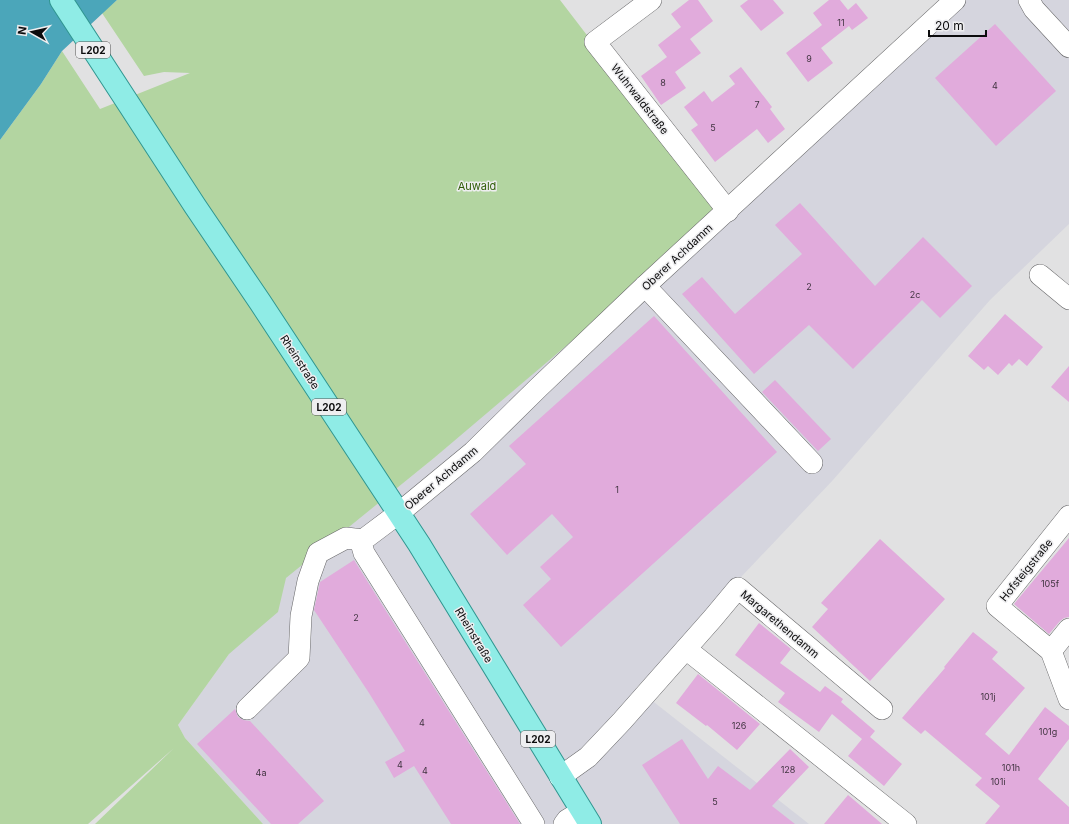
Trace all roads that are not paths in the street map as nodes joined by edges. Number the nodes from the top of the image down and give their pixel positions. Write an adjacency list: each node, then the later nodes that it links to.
1 (61, 0): 11 (main road, Rheinstraße / L202)
2 (651, 0): 6 (street, Wuhrwaldstraße)
3 (955, 0): 6 (street, Oberer Achdamm)
4 (1029, 0): 5 (street)
5 (1069, 47)
6 (728, 211): 8 (street, Oberer Achdamm)
7 (1040, 275): 9 (street)
8 (645, 286): 10 (street); 11 (street, Oberer Achdamm)
9 (1067, 297)
10 (812, 463)
11 (399, 513): 13 (street, Oberer Achdamm); 20 (main road, Rheinstraße / L202)
12 (1069, 516): 16 (street, Hofsteigstraße)
13 (363, 540): 19 (street); 22 (street)
14 (1069, 629): 16 (street)
15 (686, 649): 18 (street, Margarethendamm); 20 (street, Margarethendamm); 24 (street)
16 (1051, 651): 17 (street, Hofsteigstraße)
17 (1069, 699)
18 (882, 709)
19 (247, 710)
20 (560, 777): 21 (main road, Rheinstraße / L202)
21 (586, 817): 23 (street, Rheinstraße)
22 (534, 824)
23 (564, 824)
24 (906, 824)

